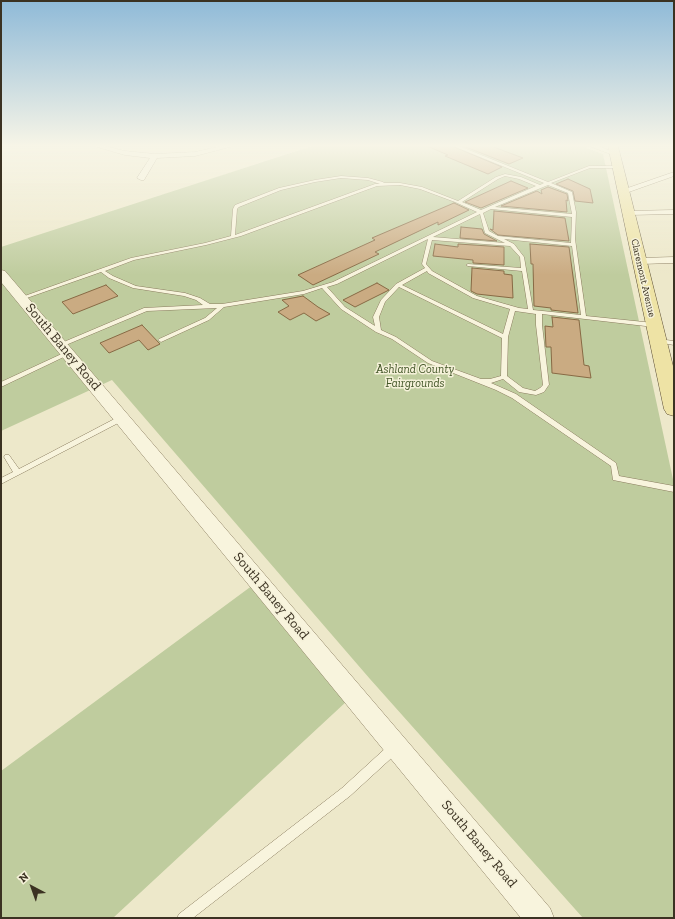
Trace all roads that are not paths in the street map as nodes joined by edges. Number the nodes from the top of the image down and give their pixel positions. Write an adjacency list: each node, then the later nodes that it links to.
1 (280, 189): 15 (lane)
2 (363, 189): 15 (lane)
3 (423, 189): 9 (lane)
4 (480, 189): 9 (lane)
5 (533, 189): 10 (lane)
6 (563, 189): 14 (lane)
7 (629, 189): 8 (street)
8 (623, 191): 13 (main road, Claremont Avenue)
9 (459, 202): 11 (lane)
10 (490, 208): 11 (lane); 14 (lane)
11 (480, 212): 16 (lane); 17 (lane)
12 (674, 212): 13 (street)
13 (628, 213): 21 (main road, Claremont Avenue)
14 (574, 216): 19 (lane)
15 (233, 236): 24 (lane)
16 (494, 236): 18 (lane); 19 (lane)
17 (430, 237): 18 (lane); 23 (lane); 28 (lane)
18 (512, 245): 25 (lane)
19 (574, 245): 35 (lane)
20 (674, 260): 21 (street)
21 (640, 261): 36 (main road, Claremont Avenue)
22 (468, 265): 25 (lane)
23 (426, 269): 27 (lane); 32 (lane)
24 (101, 270): 29 (lane); 30 (lane)
25 (525, 270): 33 (lane)
26 (1, 274): 29 (street, South Baney Road)
27 (398, 285): 37 (lane); 38 (lane)
28 (324, 287): 31 (lane); 37 (lane)
29 (22, 298): 42 (street, South Baney Road)
30 (209, 306): 31 (lane); 42 (lane)
31 (222, 306): 39 (lane)
32 (513, 309): 33 (lane); 38 (lane)
33 (531, 312): 34 (lane)
34 (539, 313): 35 (lane); 46 (lane)
35 (584, 318): 36 (lane)
36 (654, 325): 40 (main road, Claremont Avenue)
37 (378, 331): 44 (lane)
38 (505, 337): 43 (lane)
39 (161, 340)
40 (658, 341): 41 (lane); 48 (main road, Claremont Avenue)
41 (674, 343)
42 (64, 349): 45 (lane); 49 (street, South Baney Road)
43 (504, 377): 44 (lane); 46 (lane)
44 (479, 380): 47 (lane)
45 (1, 386)
46 (521, 390): 47 (lane)
47 (530, 408): 53 (lane)
48 (674, 409)
49 (122, 418): 51 (lane); 54 (street, South Baney Road)
50 (6, 458): 51 (lane)
51 (17, 472): 52 (lane)
52 (1, 481)
53 (674, 489)
54 (396, 747): 55 (lane); 56 (street, South Baney Road)
55 (183, 918)
56 (540, 918)

